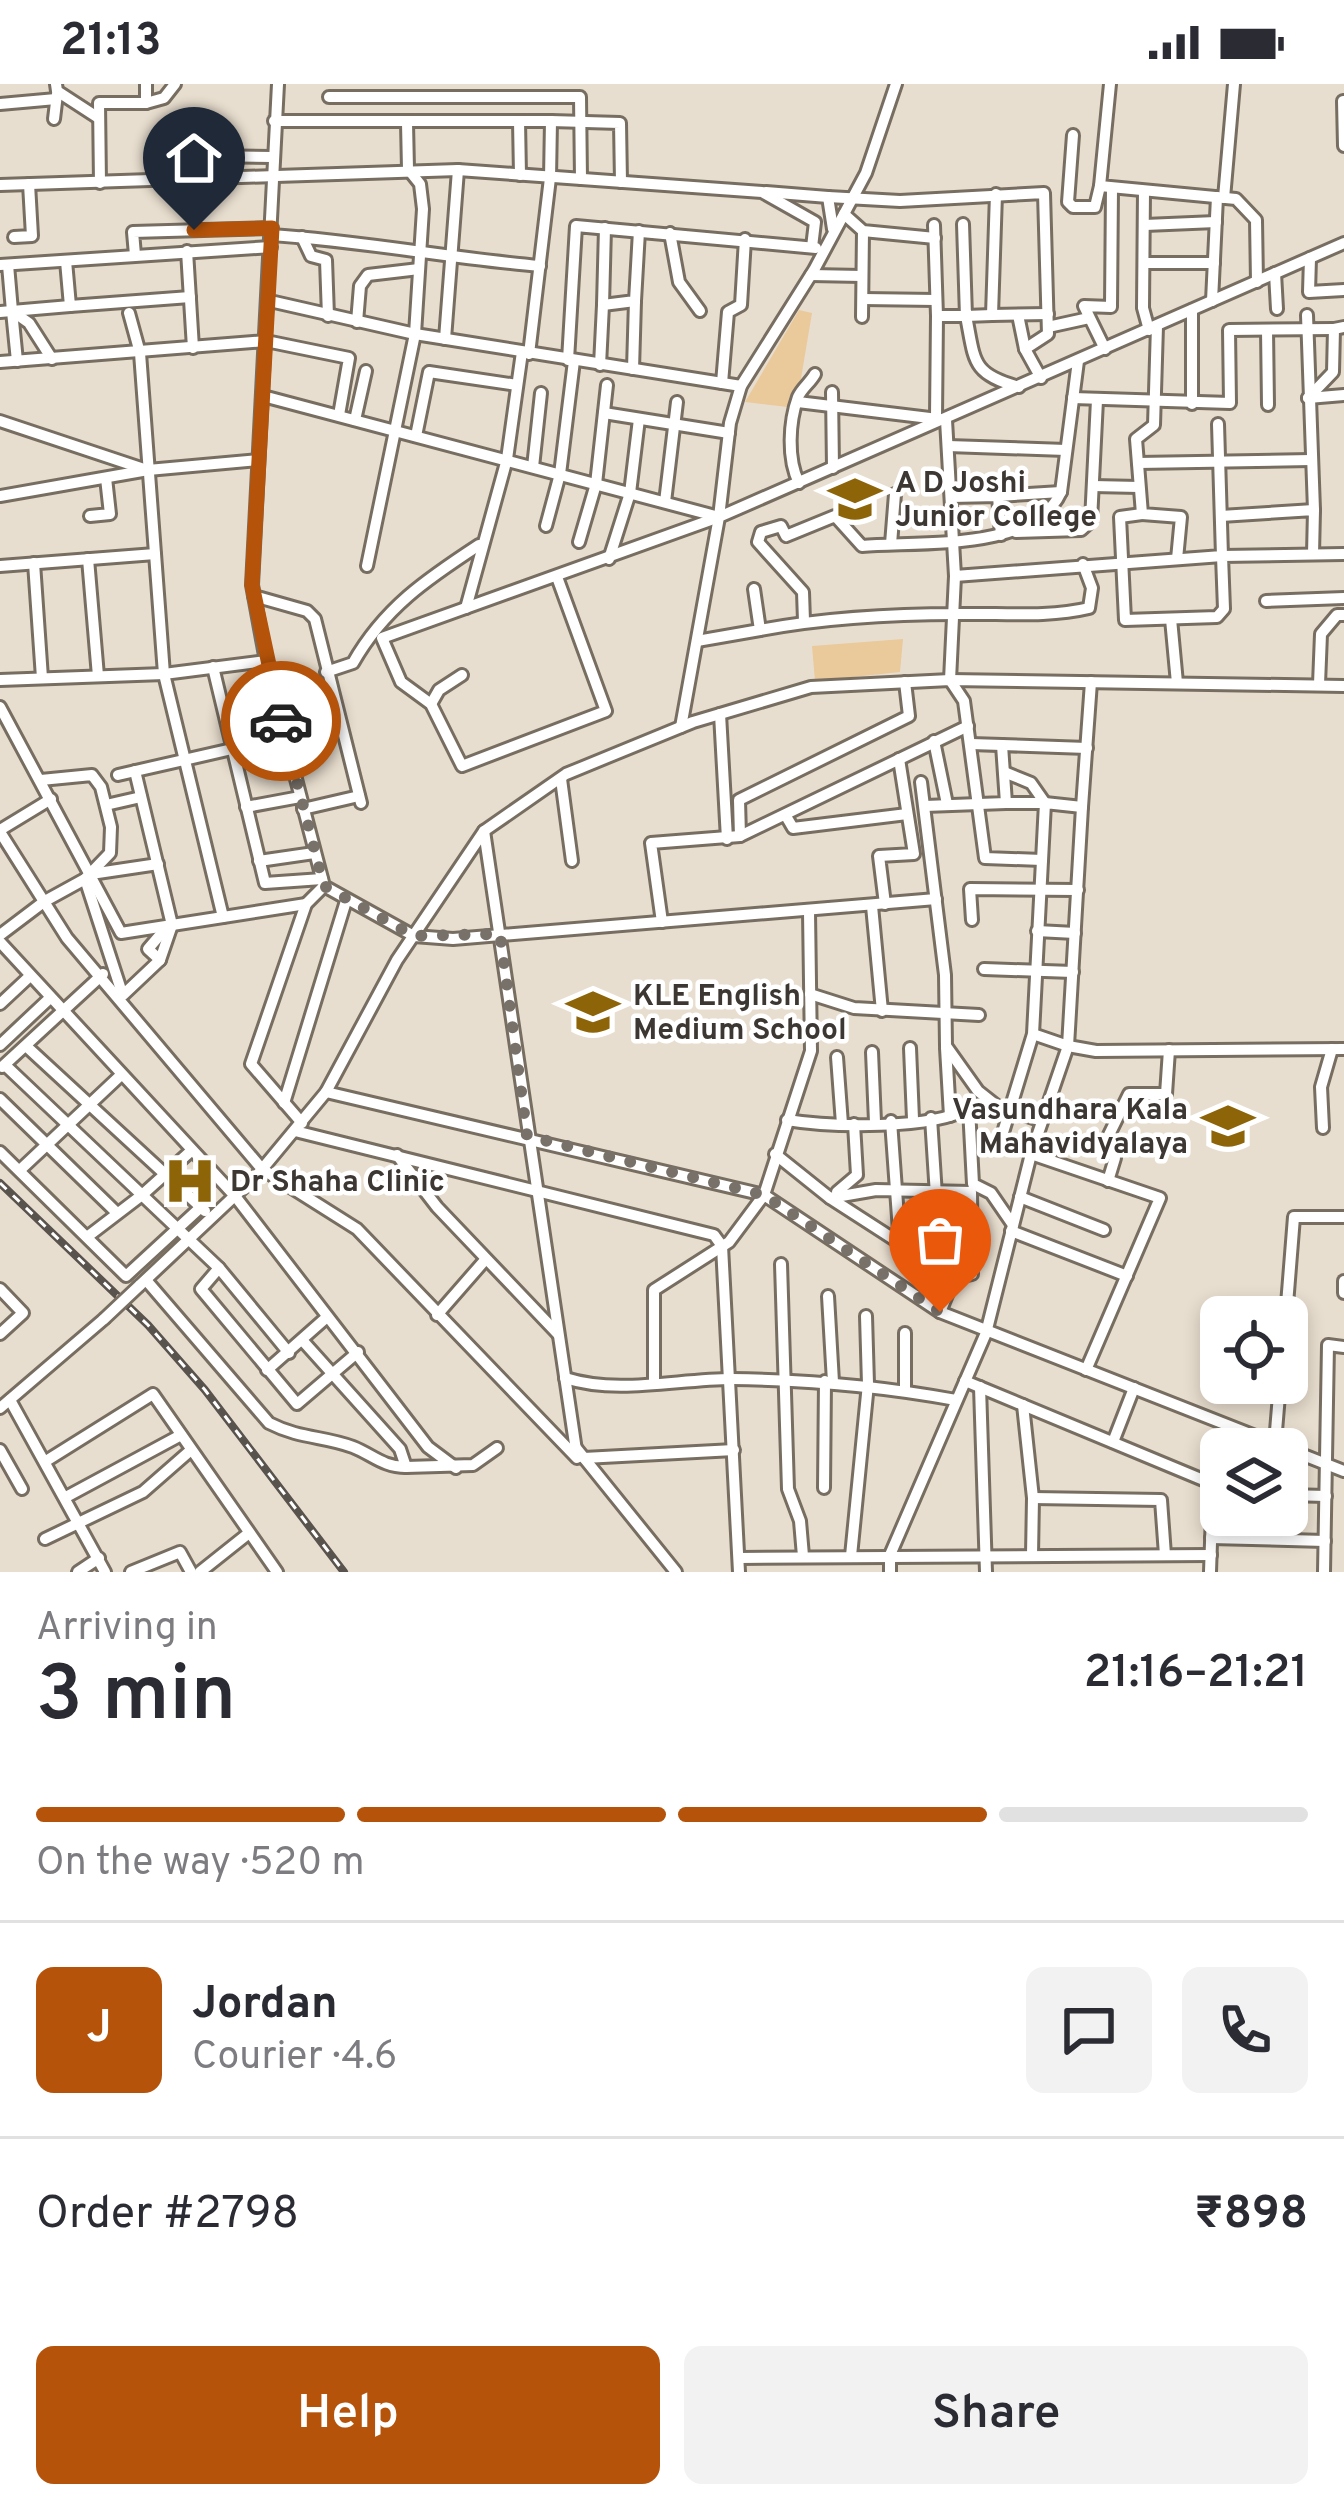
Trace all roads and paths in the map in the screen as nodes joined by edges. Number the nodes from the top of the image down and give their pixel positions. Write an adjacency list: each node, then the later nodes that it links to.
1 (146, 84): 11 (street)
2 (175, 84): 11 (street)
3 (278, 84): 15 (street)
4 (896, 84): 40 (street)
5 (1110, 84): 34 (street)
6 (1234, 84): 39 (street)
7 (57, 91): 12 (street); 13 (street); 14 (street)
8 (530, 96): 9 (street); 16 (street); 18 (street)
9 (329, 97)
10 (1343, 101): 21 (street)
11 (146, 103): 14 (street)
12 (0, 104)
13 (54, 119)
14 (99, 119): 31 (street)
15 (274, 121): 19 (street); 23 (street)
16 (524, 121): 17 (street); 19 (street); 26 (street)
17 (551, 121): 18 (street); 28 (street)
18 (582, 122): 29 (street); 30 (street)
19 (407, 123): 24 (street)
20 (1073, 135): 34 (street)
21 (1344, 146)
22 (201, 156): 23 (street)
23 (272, 157): 27 (street)
24 (408, 169): 25 (street); 27 (street); 59 (street)
25 (458, 170): 26 (street); 61 (street)
26 (520, 176): 28 (street)
27 (271, 178): 31 (street); 53 (street)
28 (550, 178): 29 (street); 43 (street)
29 (581, 179): 30 (street)
30 (621, 182): 36 (street)
31 (100, 183): 32 (street)
32 (29, 184): 33 (street); 52 (street)
33 (0, 185)
34 (1106, 187): 35 (street); 93 (street)
35 (1144, 190): 39 (street); 45 (street)
36 (762, 192): 38 (street); 57 (street)
37 (996, 194): 40 (street); 87 (street); 94 (street)
38 (828, 197): 40 (street); 50 (street)
39 (1220, 197): 42 (street); 72 (street)
40 (851, 201): 41 (street)
41 (844, 214): 49 (street); 50 (street)
42 (1216, 222): 45 (street); 65 (street)
43 (545, 223): 46 (street); 67 (street)
44 (963, 224): 92 (street)
45 (1145, 225): 64 (street)
46 (576, 226): 47 (street); 109 (street)
47 (605, 228): 48 (street); 80 (street)
48 (639, 231): 51 (street); 78 (street)
49 (863, 231): 71 (street); 76 (street)
50 (834, 232): 57 (street)
51 (670, 233): 55 (street); 82 (street)
52 (14, 237)
53 (271, 237): 54 (street); 58 (street); 60 (street); 77 (street)
54 (302, 237): 59 (street); 89 (street)
55 (745, 239): 57 (street); 118 (street)
56 (1344, 244): 62 (street)
57 (818, 248): 70 (street)
58 (187, 251): 60 (street); 74 (street)
59 (420, 254): 61 (street); 68 (street)
60 (135, 255): 63 (street)
61 (452, 257): 67 (street); 101 (street)
62 (1310, 258): 69 (street); 73 (street)
63 (66, 261): 66 (street); 81 (street)
64 (1146, 263): 65 (street); 97 (street)
65 (1214, 263): 79 (street)
66 (4, 265): 85 (street)
67 (540, 266): 107 (street)
68 (419, 269): 95 (street); 100 (street)
69 (1275, 273): 72 (street); 84 (street)
70 (811, 274): 71 (street); 121 (street)
71 (862, 275): 75 (street)
72 (1257, 282): 79 (street)
73 (1344, 290)
74 (190, 297): 81 (street); 103 (street)
75 (863, 298): 76 (street); 90 (street)
76 (936, 300): 91 (street)
77 (269, 301): 89 (street); 102 (street)
78 (635, 301): 80 (street); 114 (street)
79 (1212, 302): 83 (street)
80 (603, 305): 113 (street)
81 (70, 306): 85 (street)
82 (700, 310)
83 (1192, 310): 97 (street); 133 (street)
84 (1277, 310)
85 (6, 311): 108 (street); 110 (street)
86 (129, 314): 106 (street)
87 (992, 315): 88 (street); 92 (street)
88 (1018, 315): 94 (street); 104 (street)
89 (328, 316): 95 (street)
90 (862, 316)
91 (937, 316): 92 (street); 137 (street)
92 (966, 316): 122 (street)
93 (1089, 318): 94 (street); 105 (street)
94 (1048, 321): 104 (street)
95 (357, 322): 100 (street)
96 (1307, 322): 98 (street); 99 (street); 128 (street)
97 (1153, 328): 105 (street); 132 (street)
98 (1339, 328): 128 (street)
99 (1267, 330): 133 (street); 134 (street)
100 (416, 334): 101 (street); 143 (street)
101 (445, 339): 107 (street)
102 (266, 341): 103 (street); 125 (street); 136 (street)
103 (194, 348): 106 (street)
104 (1025, 349): 117 (street)
105 (1105, 350): 112 (street)
106 (140, 353): 108 (street); 155 (street)
107 (526, 353): 109 (street); 119 (street)
108 (52, 359): 110 (street)
109 (571, 360): 113 (street); 156 (street)
110 (17, 361): 111 (street)
111 (0, 362)
112 (1078, 362): 117 (street); 127 (street)
113 (600, 364): 114 (street)
114 (633, 369): 118 (street)
115 (366, 370): 139 (street)
116 (815, 374): 130 (street)
117 (1041, 378): 122 (street)
118 (722, 383): 121 (street)
119 (517, 385): 145 (street); 148 (street)
120 (607, 386): 135 (street)
121 (741, 386): 144 (street)
122 (1019, 387): 137 (street)
123 (541, 393): 153 (street)
124 (1344, 395): 128 (street)
125 (263, 396): 136 (street); 149 (street)
126 (832, 398): 130 (street); 137 (street); 154 (street)
127 (1073, 398): 129 (street); 147 (street)
128 (1308, 398): 150 (street)
129 (1097, 400): 132 (street); 160 (street)
130 (797, 401): 158 (street)
131 (676, 402): 141 (street)
132 (1155, 404): 133 (street); 151 (street)
133 (1192, 404)
134 (1268, 405)
135 (604, 413): 138 (street); 159 (street)
136 (338, 416): 139 (street)
137 (941, 418): 146 (street); 154 (street)
138 (639, 419): 141 (street); 163 (street)
139 (355, 420): 143 (street)
140 (0, 421): 155 (street)
141 (674, 424): 144 (street); 168 (street)
142 (1218, 424): 152 (street)
143 (392, 429): 145 (street); 191 (street)
144 (729, 433): 173 (street)
145 (416, 436): 148 (street)
146 (948, 446): 147 (street); 167 (street)
147 (1066, 450): 162 (street)
148 (507, 459): 153 (street); 179 (street)
149 (259, 460): 155 (street); 195 (street)
150 (1311, 460): 152 (street); 169 (street)
151 (1138, 463): 152 (street); 161 (street)
152 (1219, 463): 172 (street)
153 (533, 466): 156 (street)
154 (833, 468): 158 (street)
155 (148, 470): 157 (street); 180 (street)
156 (560, 474): 159 (street); 174 (street)
157 (106, 478): 165 (street); 171 (street)
158 (799, 483): 173 (street)
159 (596, 484): 163 (street); 177 (street)
160 (1093, 486): 161 (street); 175 (street)
161 (1138, 487): 170 (street)
162 (1061, 492): 166 (street); 175 (street)
163 (630, 493): 168 (street); 185 (street)
164 (895, 494): 178 (street)
165 (0, 496)
166 (998, 496): 167 (street); 175 (street)
167 (951, 497): 176 (street)
168 (665, 502): 173 (street)
169 (1313, 510): 172 (street); 181 (street)
170 (1142, 514): 186 (street); 187 (street)
171 (90, 516)
172 (1221, 516): 183 (street)
173 (719, 517): 185 (street); 204 (street)
174 (546, 526)
175 (1007, 533): 176 (street)
176 (953, 539): 178 (street); 192 (street)
177 (579, 542)
178 (891, 544): 202 (street)
179 (479, 545): 198 (street); 207 (street)
180 (155, 554): 184 (street); 208 (street)
181 (1313, 554): 182 (street); 183 (street)
182 (1344, 554)
183 (1222, 556): 186 (street); 201 (street)
184 (88, 559): 188 (street); 210 (street)
185 (609, 559): 193 (street)
186 (1177, 559): 187 (street)
187 (1120, 562): 189 (street); 201 (street)
188 (34, 563): 190 (street); 211 (street)
189 (1083, 564): 192 (street); 199 (street)
190 (0, 566)
191 (368, 566)
192 (955, 575): 199 (street)
193 (557, 578): 198 (street); 219 (street)
194 (754, 589): 203 (street)
195 (254, 596): 205 (street); 207 (street)
196 (1344, 598): 197 (street)
197 (1267, 601)
198 (466, 608): 219 (street)
199 (952, 614): 202 (street); 213 (street)
200 (1344, 615): 217 (street)
201 (1171, 619): 216 (street)
202 (804, 622): 203 (street)
203 (760, 630): 204 (street)
204 (697, 641): 223 (street)
205 (266, 661): 206 (street); 226 (street)
206 (213, 668): 208 (street); 229 (street)
207 (326, 672): 241 (street)
208 (164, 674): 210 (street); 230 (street)
209 (462, 675): 219 (street)
210 (98, 676): 211 (street)
211 (42, 678): 212 (street)
212 (0, 680)
213 (950, 680): 214 (street); 215 (street); 222 (street)
214 (905, 682): 221 (street); 253 (street)
215 (1091, 682): 216 (street); 228 (street)
216 (1177, 683): 217 (street)
217 (1319, 684): 218 (street)
218 (1344, 686)
219 (430, 704)
220 (0, 707): 235 (street)
221 (720, 714): 223 (street); 253 (street)
222 (968, 726): 224 (street); 225 (street)
223 (681, 727): 236 (street)
224 (934, 741): 231 (street); 244 (street)
225 (971, 744): 227 (street); 240 (street)
226 (288, 745): 229 (street); 241 (street)
227 (1001, 745): 228 (street); 233 (street)
228 (1087, 748): 248 (street)
229 (232, 749): 230 (street); 247 (street)
230 (185, 759): 232 (street); 269 (street)
231 (899, 759): 249 (street); 250 (street)
232 (135, 771): 234 (street); 238 (street)
233 (1004, 772): 242 (street); 243 (street)
234 (118, 775)
235 (40, 779): 239 (street); 245 (street)
236 (561, 779): 252 (street); 257 (street)
237 (921, 782): 246 (street)
238 (141, 797): 245 (street); 258 (street)
239 (51, 799): 251 (street); 259 (street)
240 (980, 800): 242 (street); 244 (street); 255 (street)
241 (302, 803): 247 (street); 254 (street)
242 (1006, 803): 243 (street)
243 (1046, 803): 248 (street); 255 (street)
244 (947, 804): 246 (street)
245 (106, 805): 259 (street)
246 (925, 806): 263 (street)
247 (247, 807): 256 (street)
248 (1082, 807): 262 (street)
249 (908, 814): 250 (street); 267 (street)
250 (786, 816): 253 (street)
251 (0, 831): 264 (street)
252 (484, 831): 275 (street); 276 (street)
253 (734, 837): 271 (street)
254 (314, 853): 256 (street); 260 (street)
255 (1042, 860): 261 (street)
256 (260, 861): 260 (street)
257 (572, 861)
258 (158, 864): 259 (street); 272 (street)
259 (88, 877): 264 (street); 272 (street); 279 (street)
260 (323, 883): 265 (street); 266 (street)
261 (1040, 890): 262 (street); 270 (street); 273 (street)
262 (1078, 890): 274 (street)
263 (936, 899): 267 (street); 293 (street)
264 (45, 901): 277 (street); 285 (street)
265 (346, 902): 276 (street); 308 (street)
266 (305, 904): 269 (street); 308 (street)
267 (879, 905): 268 (street); 290 (street)
268 (809, 912): 271 (street); 286 (street)
269 (223, 917): 272 (street)
270 (972, 920)
271 (662, 922): 275 (street)
272 (171, 925): 288 (street)
273 (1037, 931): 274 (street); 282 (street)
274 (1075, 933): 283 (street)
275 (500, 934): 276 (street); 322 (street)
276 (414, 936): 306 (street)
277 (0, 939): 278 (street)
278 (13, 957): 280 (street); 284 (street)
279 (110, 957): 285 (street); 288 (street)
280 (0, 969)
281 (983, 969): 282 (street)
282 (1036, 971): 283 (street); 294 (street)
283 (1073, 972): 298 (street)
284 (30, 976): 287 (street); 289 (street)
285 (102, 977): 288 (street); 291 (street)
286 (810, 994): 290 (street); 314 (street)
287 (50, 998): 291 (street); 295 (street)
288 (124, 998): 330 (street)
289 (0, 1004)
290 (881, 1010): 293 (street)
291 (64, 1012): 296 (street); 305 (street)
292 (979, 1015): 293 (street)
293 (947, 1016): 297 (street)
294 (1033, 1034): 298 (street); 310 (street)
295 (0, 1045)
296 (26, 1046): 304 (street); 309 (street)
297 (946, 1046): 310 (street); 311 (street)
298 (1068, 1046): 301 (street); 316 (street)
299 (910, 1048): 313 (street)
300 (1338, 1049): 301 (street); 321 (street)
301 (1169, 1050): 333 (street)
302 (872, 1052): 317 (street)
303 (837, 1057): 318 (street)
304 (2, 1067): 319 (street)
305 (121, 1075): 309 (street); 325 (street)
306 (326, 1092): 320 (street); 322 (street)
307 (0, 1099): 324 (street)
308 (284, 1103): 320 (street)
309 (89, 1105): 319 (street); 332 (street)
310 (1010, 1110): 316 (street); 323 (street)
311 (950, 1117): 312 (street); 346 (street)
312 (931, 1118): 313 (street); 336 (street)
313 (913, 1119): 315 (street)
314 (787, 1120): 318 (street); 327 (street)
315 (891, 1121): 317 (street); 335 (street)
316 (1042, 1121): 328 (street)
317 (875, 1122): 318 (street)
318 (848, 1124): 341 (street)
319 (68, 1126): 324 (street); 337 (street)
320 (299, 1127): 329 (street); 330 (street)
321 (1324, 1128)
322 (527, 1136): 334 (street); 338 (street)
323 (1001, 1139)
324 (45, 1142): 331 (street); 343 (street)
325 (191, 1151): 332 (street); 339 (street)
326 (0, 1152): 331 (street)
327 (775, 1154): 338 (street); 341 (street)
328 (1031, 1154): 333 (street); 340 (street)
329 (397, 1155): 334 (street); 353 (street)
330 (262, 1168): 339 (street); 368 (street)
331 (20, 1170): 349 (street)
332 (165, 1176): 337 (street); 342 (street)
333 (1108, 1180): 359 (street)
334 (536, 1190): 352 (street); 373 (street)
335 (894, 1192): 336 (street); 341 (street); 351 (street)
336 (934, 1193): 355 (street); 356 (street)
337 (142, 1195): 343 (street); 347 (street)
338 (764, 1195): 352 (street); 367 (street)
339 (235, 1196): 345 (street); 370 (street)
340 (1020, 1197): 346 (street); 348 (street)
341 (830, 1198): 351 (street)
342 (201, 1207): 345 (street); 347 (street)
343 (116, 1212): 349 (street)
344 (1344, 1217): 366 (street)
345 (212, 1218): 350 (street)
346 (1012, 1228): 358 (street); 359 (street)
347 (177, 1230): 349 (street); 350 (street)
348 (1104, 1230)
349 (88, 1237)
350 (188, 1240): 357 (street); 362 (street)
351 (900, 1245): 355 (street)
352 (722, 1246): 384 (street); 389 (street)
353 (485, 1260): 368 (street); 373 (street)
354 (781, 1264): 386 (street)
355 (930, 1264): 360 (street)
356 (972, 1267): 358 (street); 360 (street)
357 (219, 1268): 378 (street); 379 (street)
358 (998, 1276): 371 (street)
359 (1127, 1276): 380 (street)
360 (954, 1278): 367 (street)
361 (1344, 1281): 364 (street)
362 (142, 1283): 395 (street, bridge); 408 (street)
363 (0, 1289): 372 (street)
364 (1344, 1293)
365 (828, 1296): 388 (street)
366 (1288, 1296)
367 (940, 1312): 371 (street)
368 (437, 1315): 405 (street)
369 (866, 1316): 390 (street)
370 (327, 1317): 375 (street); 377 (street)
371 (986, 1333): 380 (street); 387 (street)
372 (0, 1334)
373 (558, 1334): 382 (street)
374 (904, 1334): 393 (street)
375 (303, 1341): 378 (street); 381 (street)
376 (1344, 1347): 383 (street)
377 (358, 1352): 381 (street); 400 (street)
378 (289, 1353): 379 (street)
379 (267, 1370): 381 (street)
380 (1086, 1370): 392 (street)
381 (331, 1374): 408 (street)
382 (565, 1378): 389 (street); 405 (street)
383 (1328, 1378): 385 (street); 409 (street)
384 (726, 1379): 386 (street); 389 (street); 404 (street)
385 (1344, 1380)
386 (785, 1381): 388 (street); 430 (street)
387 (964, 1381): 391 (street); 394 (street)
388 (829, 1382): 390 (street); 413 (street)
389 (654, 1384)
390 (868, 1384): 393 (street); 431 (street)
391 (980, 1387): 396 (street); 425 (street)
392 (1134, 1388): 397 (street); 399 (street)
393 (905, 1390): 394 (street)
394 (956, 1400): 424 (street)
395 (5, 1404): 407 (street)
396 (1023, 1405): 399 (street); 418 (street)
397 (1237, 1428)
398 (181, 1435): 403 (street); 407 (street); 417 (street)
399 (1113, 1442): 412 (street)
400 (428, 1447): 408 (street); 410 (street)
401 (497, 1448): 410 (street)
402 (0, 1450): 414 (street)
403 (191, 1450): 419 (street); 420 (street)
404 (734, 1450): 405 (street); 433 (street)
405 (580, 1453): 439 (street)
406 (1308, 1456): 409 (street)
407 (46, 1461): 417 (street)
408 (406, 1462): 410 (street)
409 (1327, 1464): 411 (street); 416 (street)
410 (456, 1468)
411 (1344, 1471)
412 (1200, 1478)
413 (824, 1488)
414 (22, 1490)
415 (1308, 1496): 416 (street)
416 (1326, 1496): 423 (street)
417 (66, 1497): 419 (street)
418 (1033, 1498): 426 (street); 428 (street)
419 (82, 1525): 422 (street); 432 (street)
420 (249, 1533): 437 (street); 438 (street)
421 (1211, 1538): 423 (street); 429 (street)
422 (45, 1539)
423 (1324, 1541): 445 (street)
424 (890, 1555): 425 (street); 431 (street); 441 (street)
425 (985, 1555): 426 (street); 442 (street)
426 (1032, 1555): 427 (street)
427 (1102, 1555): 428 (street); 443 (street)
428 (1165, 1555): 429 (street)
429 (1211, 1555): 444 (street)
430 (803, 1556): 431 (street); 433 (street)
431 (851, 1556)
432 (99, 1558): 434 (street); 435 (street)
433 (739, 1558): 440 (street)
434 (78, 1572)
435 (105, 1572)
436 (131, 1572): 437 (street)
437 (196, 1572)
438 (278, 1572)
439 (676, 1572)
440 (739, 1572)
441 (890, 1572)
442 (986, 1572)
443 (1102, 1572)
444 (1210, 1572)
445 (1324, 1572)

